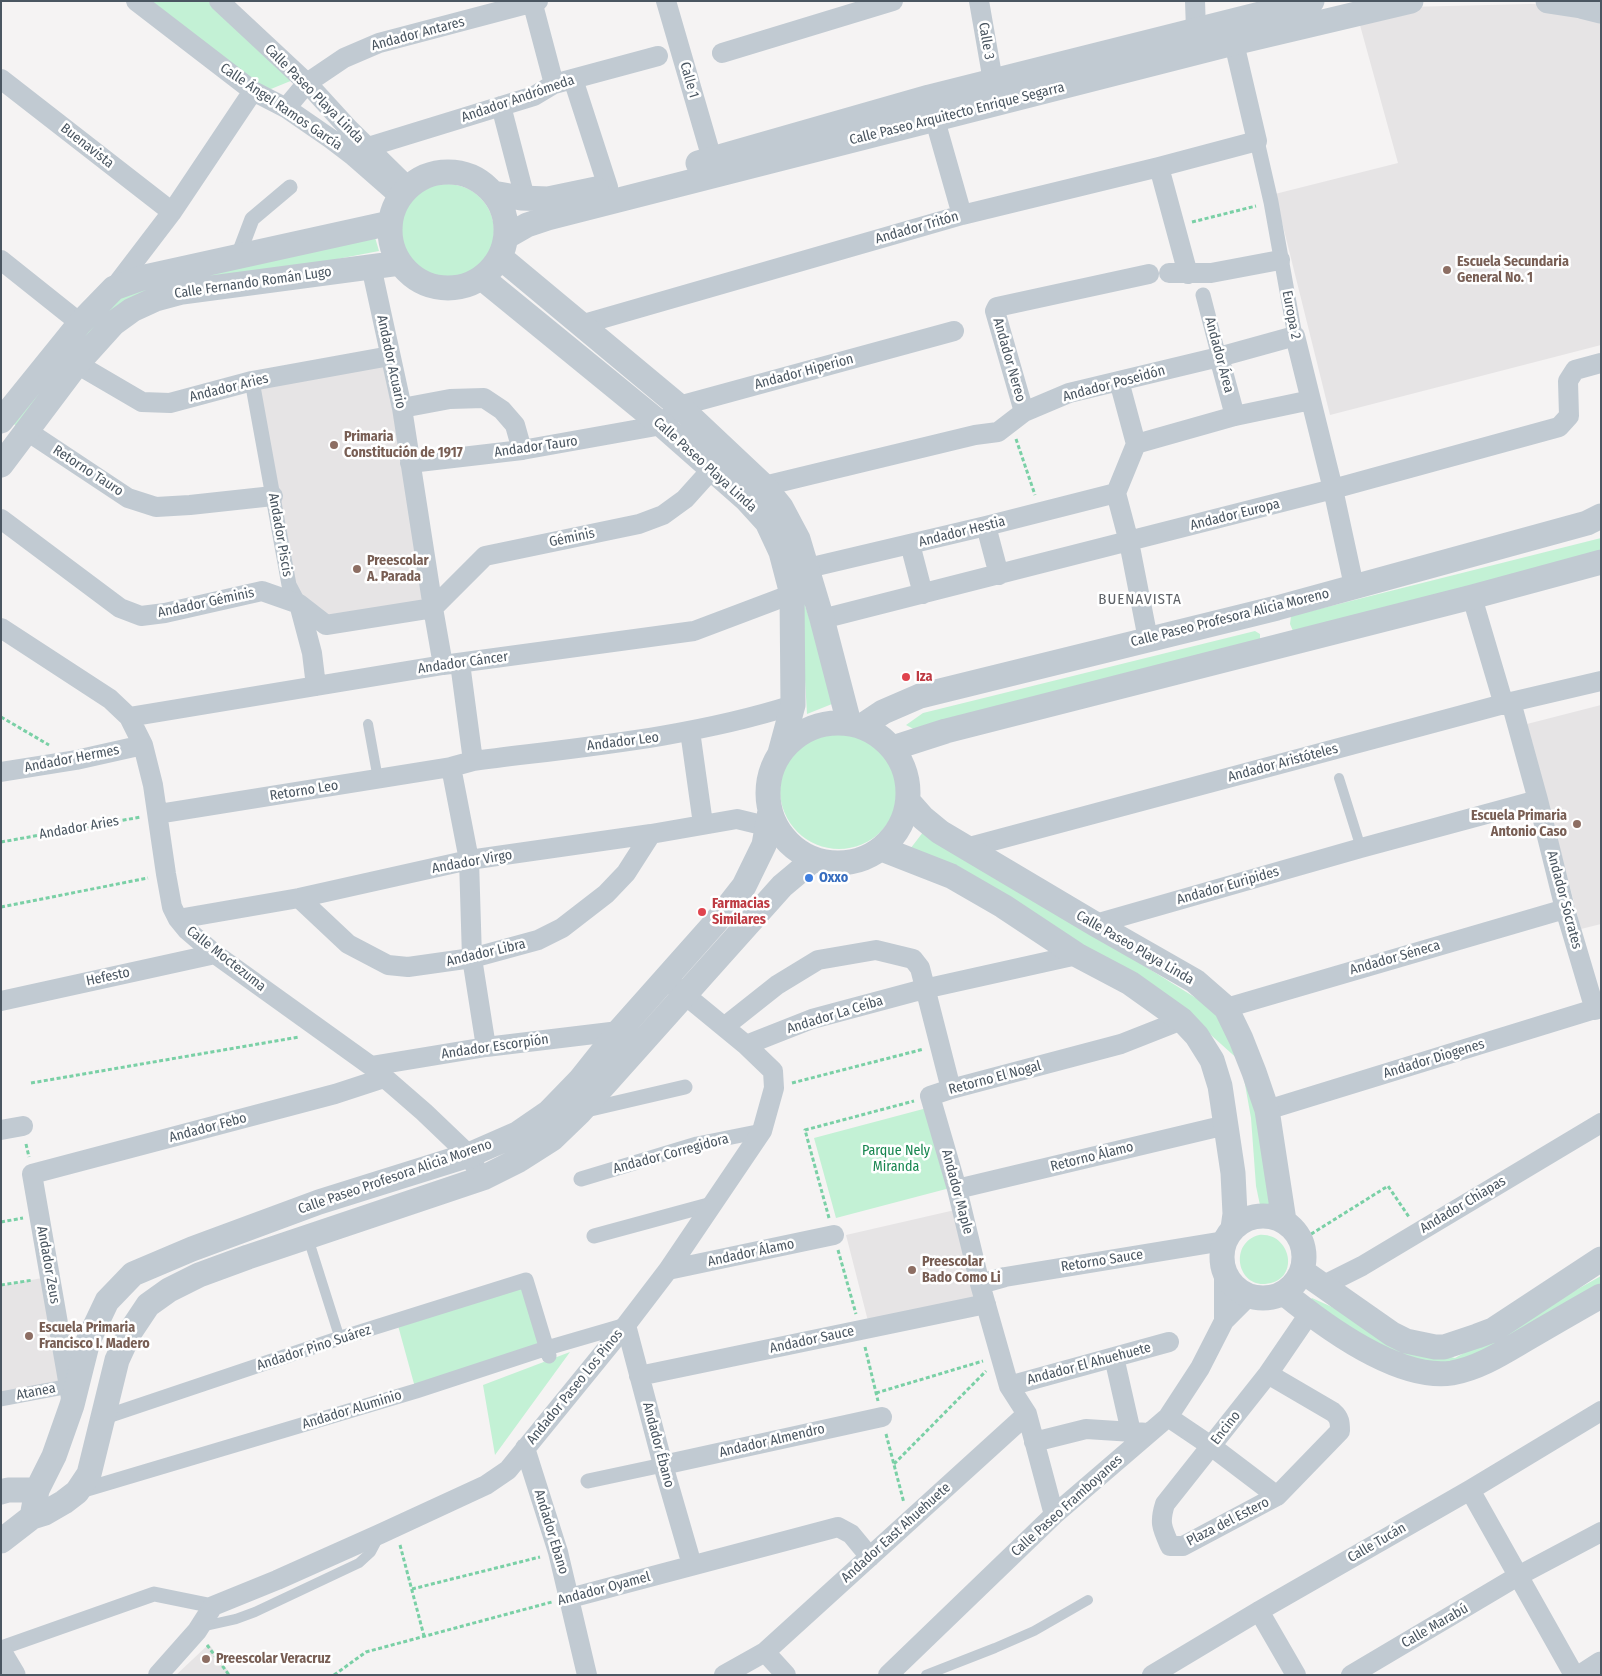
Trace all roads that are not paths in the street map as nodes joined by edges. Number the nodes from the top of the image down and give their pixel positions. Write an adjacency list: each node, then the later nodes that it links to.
1 (136, 1): 20 (street, Calle Ángel Ramos García)
2 (666, 1): 26 (street, Calle 1)
3 (893, 1): 14 (street)
4 (979, 1): 17 (street, Calle 3)
5 (1195, 1): 12 (street)
6 (1312, 1): 12 (street, Calle Paseo Arquitecto Enrique Segarra)
7 (1411, 1): 13 (street, Calle Paseo Arquitecto Enrique Segarra)
8 (1548, 1): 11 (street)
9 (534, 2): 18 (street); 19 (street, Andador Antares)
10 (227, 4): 19 (street, Calle Paseo Playa Linda)
11 (1588, 6)
12 (1196, 30): 17 (street, Calle Paseo Arquitecto Enrique Segarra)
13 (1234, 43): 23 (street, Calle Paseo Arquitecto Enrique Segarra); 24 (street, Europa 2)
14 (722, 53)
15 (658, 56): 18 (street, Andador Andrómeda)
16 (1, 79): 33 (street, Buenavista)
17 (993, 81): 23 (street, Calle Paseo Arquitecto Enrique Segarra)
18 (563, 82): 21 (street, Andador Andrómeda); 29 (street)
19 (307, 83): 22 (street, Andador Antares); 25 (street, Calle Paseo Playa Linda)
20 (253, 91): 22 (street, Calle Ángel Ramos García); 33 (street, Calle Fernando Román Lugo)
21 (501, 106): 25 (street, Andador Andrómeda); 32 (street)
22 (286, 108): 25 (street, Calle Ángel Ramos García)
23 (932, 109): 26 (street, Calle Paseo Arquitecto Enrique Segarra); 34 (street); 36 (street, Calle Paseo Arquitecto Enrique Segarra)
24 (1257, 141): 27 (street, Andador Tritón); 39 (street, Europa 2)
25 (360, 151): 30 (street, Calle Paseo Playa Linda)
26 (712, 159): 29 (street, Calle Paseo Arquitecto Enrique Segarra)
27 (1159, 168): 34 (street, Andador Tritón); 39 (street)
28 (290, 187): 37 (street)
29 (608, 187): 32 (street, Calle Paseo Arquitecto Enrique Segarra)
30 (404, 192): 31 (street); 35 (street)
31 (493, 193): 32 (street, Calle Paseo Arquitecto Enrique Segarra); 36 (street)
32 (525, 198)
33 (172, 212): 44 (street, Calle Fernando Román Lugo)
34 (962, 215): 47 (street, Andador Tritón)
35 (390, 223): 37 (street, Calle Fernando Román Lugo); 40 (street)
36 (503, 247): 43 (street); 47 (street, Calle Paseo Playa Linda)
37 (238, 256): 44 (street, Calle Fernando Román Lugo)
38 (1, 260): 46 (street)
39 (1280, 260): 49 (street, Europa 2)
40 (400, 263): 41 (street, Calle Fernando Román Lugo); 43 (street)
41 (371, 266): 50 (street, Andador Acuario); 53 (street, Calle Fernando Román Lugo)
42 (1149, 274): 60 (street, Andador Nereo)
43 (482, 278): 62 (street, Calle Paseo Playa Linda)
44 (114, 288): 46 (street, Calle Fernando Román Lugo)
45 (1203, 295): 51 (street, Andador Área)
46 (80, 322): 61 (street, Calle Fernando Román Lugo)
47 (580, 325): 57 (street, Calle Paseo Playa Linda)
48 (954, 331): 57 (street, Andador Hiperion)
49 (1295, 336): 51 (street, Andador Poseidón); 56 (street, Europa 2)
50 (390, 356): 54 (street, Andador Aries); 58 (street, Andador Acuario)
51 (1219, 357): 55 (street, Andador Poseidón); 59 (street, Andador Área)
52 (1601, 363): 70 (street, Andador Europa)
53 (78, 364): 54 (street, Andador Aries); 63 (street, Calle Fernando Román Lugo)
54 (252, 381): 72 (street, Andador Piscis)
55 (1119, 381): 60 (street, Andador Poseidón); 64 (street)
56 (1311, 400): 59 (street); 70 (street, Europa 2)
57 (679, 406): 62 (street); 69 (street, Calle Paseo Playa Linda)
58 (402, 408): 65 (street); 66 (street, Andador Acuario)
59 (1235, 416): 64 (street)
60 (1018, 418): 69 (street, Andador Poseidón)
61 (1, 421)
62 (662, 425): 65 (street, Andador Tauro); 68 (street, Calle Paseo Playa Linda)
63 (27, 431): 67 (street, Calle Fernando Román Lugo); 72 (street, Retorno Tauro)
64 (1136, 444): 71 (street)
65 (522, 450): 66 (street, Andador Tauro)
66 (410, 463): 86 (street, Andador Acuario)
67 (1, 465)
68 (712, 469): 82 (street, Calle Paseo Playa Linda); 86 (street, Géminis)
69 (764, 486): 79 (street, Calle Paseo Playa Linda)
70 (1333, 490): 76 (street, Andador Europa); 81 (street, Europa 2)
71 (1116, 493): 75 (street, Andador Hestia); 76 (street)
72 (273, 496): 85 (street, Andador Piscis)
73 (1601, 516): 81 (street, Calle Paseo Profesora Alicia Moreno)
74 (1, 519): 85 (street, Andador Géminis)
75 (986, 526): 77 (street, Andador Hestia); 80 (street)
76 (1129, 542): 80 (street, Andador Europa); 90 (street)
77 (910, 544): 79 (street, Andador Hestia); 83 (street)
78 (1601, 562): 84 (street)
79 (808, 568): 88 (street, Calle Paseo Playa Linda)
80 (999, 575): 83 (street, Andador Europa)
81 (1354, 586): 87 (street, Calle Paseo Profesora Alicia Moreno)
82 (792, 594): 92 (street, Andador Cáncer); 96 (street, Calle Paseo Playa Linda)
83 (924, 594): 88 (street, Andador Europa)
84 (1472, 597): 91 (street); 95 (street, Andador Sócrates)
85 (298, 604): 86 (street, Andador Géminis); 94 (street, Andador Piscis)
86 (433, 608): 92 (street, Andador Acuario)
87 (1277, 608): 90 (street, Calle Paseo Profesora Alicia Moreno); 91 (street)
88 (822, 619): 99 (street, Calle Paseo Playa Linda)
89 (1, 628): 97 (street, Calle Moctezuma)
90 (1148, 639): 99 (street, Calle Paseo Profesora Alicia Moreno)
91 (1287, 644): 102 (street)
92 (452, 664): 94 (street, Andador Cáncer); 104 (street, Andador Acuario)
93 (1601, 681): 95 (street, Andador Aristóteles)
94 (316, 686): 97 (street, Andador Cáncer)
95 (1507, 703): 109 (street, Andador Sócrates); 116 (street, Andador Aristóteles)
96 (793, 705): 100 (street, Andador Leo); 103 (street, Calle Paseo Playa Linda)
97 (129, 717): 101 (street, Calle Moctezuma)
98 (368, 724): 108 (lane)
99 (856, 725): 102 (street); 103 (street)
100 (690, 731): 104 (street, Andador Leo); 113 (street)
101 (143, 744): 106 (street, Andador Hermes); 111 (street, Calle Moctezuma)
102 (893, 748): 110 (street)
103 (780, 752): 112 (street)
104 (473, 761): 105 (street, Andador Leo)
105 (451, 767): 108 (street, Retorno Leo); 118 (street)
106 (1, 772)
107 (1339, 778): 117 (lane)
108 (378, 779): 111 (street, Retorno Leo)
109 (1538, 800): 117 (street, Andador Euripides); 121 (street, Andador Sócrates)
110 (908, 801): 115 (street); 116 (street, Calle Paseo Playa Linda)
111 (158, 814): 122 (street, Calle Moctezuma)
112 (768, 819): 113 (street, Andador Virgo); 119 (street); 127 (street, Calle Paseo Profesora Alicia Moreno)
113 (703, 824): 114 (street, Andador Virgo)
114 (650, 834): 118 (street, Andador Virgo); 126 (street, Andador Libra)
115 (882, 848): 119 (street); 125 (street)
116 (966, 848): 123 (street, Calle Paseo Playa Linda)
117 (1361, 848): 123 (street, Andador Euripides)
118 (469, 860): 120 (street, Andador Virgo); 126 (street)
119 (814, 860): 127 (street, Calle Paseo Profesora Alicia Moreno)
120 (299, 898): 122 (street, Andador Virgo); 126 (street, Andador Libra)
121 (1565, 909): 130 (street, Andador Séneca); 131 (street, Andador Sócrates)
122 (178, 919): 124 (street, Calle Moctezuma)
123 (1095, 924): 130 (street, Calle Paseo Playa Linda)
124 (215, 954): 129 (street, Hefesto); 137 (street, Calle Moctezuma)
125 (1077, 955): 128 (street, Andador La Ceiba); 132 (street)
126 (472, 958): 136 (street)
127 (674, 987): 133 (street); 134 (street, Calle Paseo Profesora Alicia Moreno); 142 (street, Calle Paseo Profesora Alicia Moreno)
128 (924, 989): 133 (street); 135 (street, Andador La Ceiba); 139 (street)
129 (1, 1001)
130 (1226, 1008): 141 (street, Calle Paseo Playa Linda)
131 (1598, 1009): 141 (street, Andador Diogenes)
132 (1182, 1020): 139 (street, Retorno El Nogal); 144 (street)
133 (724, 1027): 135 (street)
134 (619, 1031): 136 (street, Andador Escorpión); 148 (street, Calle Paseo Profesora Alicia Moreno)
135 (746, 1045): 147 (street, Andador Paseo Los Pinos)
136 (486, 1047): 137 (street, Andador Escorpión)
137 (377, 1072): 148 (street, Calle Moctezuma); 149 (street, Andador Febo)
138 (685, 1087): 142 (street)
139 (952, 1089): 140 (street, Retorno El Nogal)
140 (930, 1096): 152 (street, Andador Maple)
141 (1267, 1110): 154 (street, Calle Paseo Playa Linda)
142 (580, 1112): 150 (street, Calle Paseo Profesora Alicia Moreno)
143 (1601, 1124): 164 (street, Andador Chiapas)
144 (1226, 1125): 152 (street, Retorno Álamo); 155 (street)
145 (23, 1126): 146 (street)
146 (1, 1130)
147 (762, 1131): 151 (street, Andador Corregidora); 153 (street, Andador Paseo Los Pinos)
148 (468, 1155): 150 (street, Calle Moctezuma); 179 (street, Calle Paseo Profesora Alicia Moreno)
149 (32, 1174): 179 (street, Andador Zeus)
150 (483, 1178): 158 (street, Calle Paseo Profesora Alicia Moreno)
151 (581, 1179)
152 (957, 1189): 163 (street, Andador Maple)
153 (712, 1204): 156 (street); 160 (street, Andador Paseo Los Pinos)
154 (1284, 1221): 155 (street); 161 (street)
155 (1229, 1234): 162 (street); 163 (street, Retorno Sauce)
156 (594, 1236)
157 (834, 1236): 160 (street, Andador Álamo)
158 (308, 1238): 172 (lane); 185 (street, Calle Paseo Profesora Alicia Moreno)
159 (1601, 1259): 164 (street)
160 (668, 1270): 171 (street, Andador Paseo Los Pinos)
161 (1302, 1271): 164 (street); 165 (street)
162 (1224, 1272): 166 (street); 170 (street, Calle Paseo Framboyanes)
163 (980, 1284): 168 (street, Andador Maple)
164 (1324, 1286)
165 (1284, 1293): 166 (street); 169 (street)
166 (1249, 1296): 170 (street, Calle Paseo Framboyanes)
167 (1601, 1296): 169 (street)
168 (986, 1304): 177 (street, Andador Sauce); 178 (street, Andador Maple)
169 (1309, 1314): 176 (street, Encino)
170 (1224, 1321): 184 (street, Calle Paseo Framboyanes)
171 (626, 1324): 174 (street, Andador Aluminio); 177 (street, Andador Ébano); 189 (street, Andador Paseo Los Pinos)
172 (340, 1339): 174 (street, Andador Pino Suárez); 185 (street, Andador Pino Suárez)
173 (1169, 1342): 175 (street, Andador El Ahuehuete)
174 (548, 1352): 195 (street, Andador Aluminio)
175 (1114, 1357): 178 (street, Andador El Ahuehuete); 186 (street)
176 (1268, 1374): 188 (street, Encino); 196 (street, Plaza del Estero)
177 (639, 1376): 190 (street, Andador Ébano)
178 (1009, 1386): 182 (street, Andador Maple)
179 (71, 1396): 180 (street, Atanea); 192 (street, Calle Paseo Profesora Alicia Moreno)
180 (1, 1399)
181 (1601, 1411): 193 (street, Calle Tucán)
182 (1027, 1414): 187 (street, Andador Maple); 203 (street, Andador East Ahuehuete)
183 (882, 1416): 190 (street, Andador Almendro)
184 (1168, 1417): 186 (street, Calle Paseo Framboyanes); 188 (street)
185 (102, 1418): 195 (street, Calle Paseo Profesora Alicia Moreno)
186 (1140, 1432): 187 (street); 197 (street, Calle Paseo Framboyanes)
187 (1034, 1442): 197 (street, Andador Maple)
188 (1211, 1446): 196 (street); 202 (street, Encino)
189 (526, 1448): 199 (street, Andador Paseo Los Pinos); 206 (street, Andador Ebano)
190 (663, 1465): 191 (street); 204 (street, Andador Ébano)
191 (588, 1481)
192 (37, 1490): 194 (street); 198 (street, Calle Paseo Profesora Alicia Moreno)
193 (1470, 1490): 205 (street); 209 (street, Calle Tucán)
194 (1, 1492)
195 (77, 1492): 198 (street, Calle Paseo Profesora Alicia Moreno)
196 (1277, 1496): 202 (street, Plaza del Estero)
197 (1054, 1515): 220 (street, Calle Paseo Framboyanes)
198 (32, 1517): 201 (street, Calle Paseo Profesora Alicia Moreno)
199 (387, 1531): 208 (street, Andador Paseo Los Pinos); 210 (lane)
200 (1601, 1532): 205 (street, Calle Marabú)
201 (1, 1542)
202 (1170, 1546)
203 (870, 1557): 204 (street, Andador Oyamel); 212 (street, Andador East Ahuehuete)
204 (692, 1565): 206 (street, Andador Oyamel)
205 (1518, 1576): 224 (street, Calle Marabú); 225 (street)
206 (570, 1598): 217 (street, Andador Ebano)
207 (1088, 1600): 221 (lane)
208 (214, 1606): 210 (street); 211 (street)
209 (1259, 1610): 222 (street, Calle Tucán); 223 (street)
210 (198, 1629): 216 (street)
211 (1, 1648)
212 (765, 1652): 218 (street, Andador East Ahuehuete); 219 (street)
213 (1, 1655): 215 (street)
214 (1601, 1664): 226 (street)
215 (13, 1675)
216 (158, 1675)
217 (586, 1675)
218 (724, 1675)
219 (786, 1675)
220 (888, 1675)
221 (926, 1675)
222 (1152, 1675)
223 (1296, 1675)
224 (1351, 1675)
225 (1574, 1675)
226 (1584, 1675)

